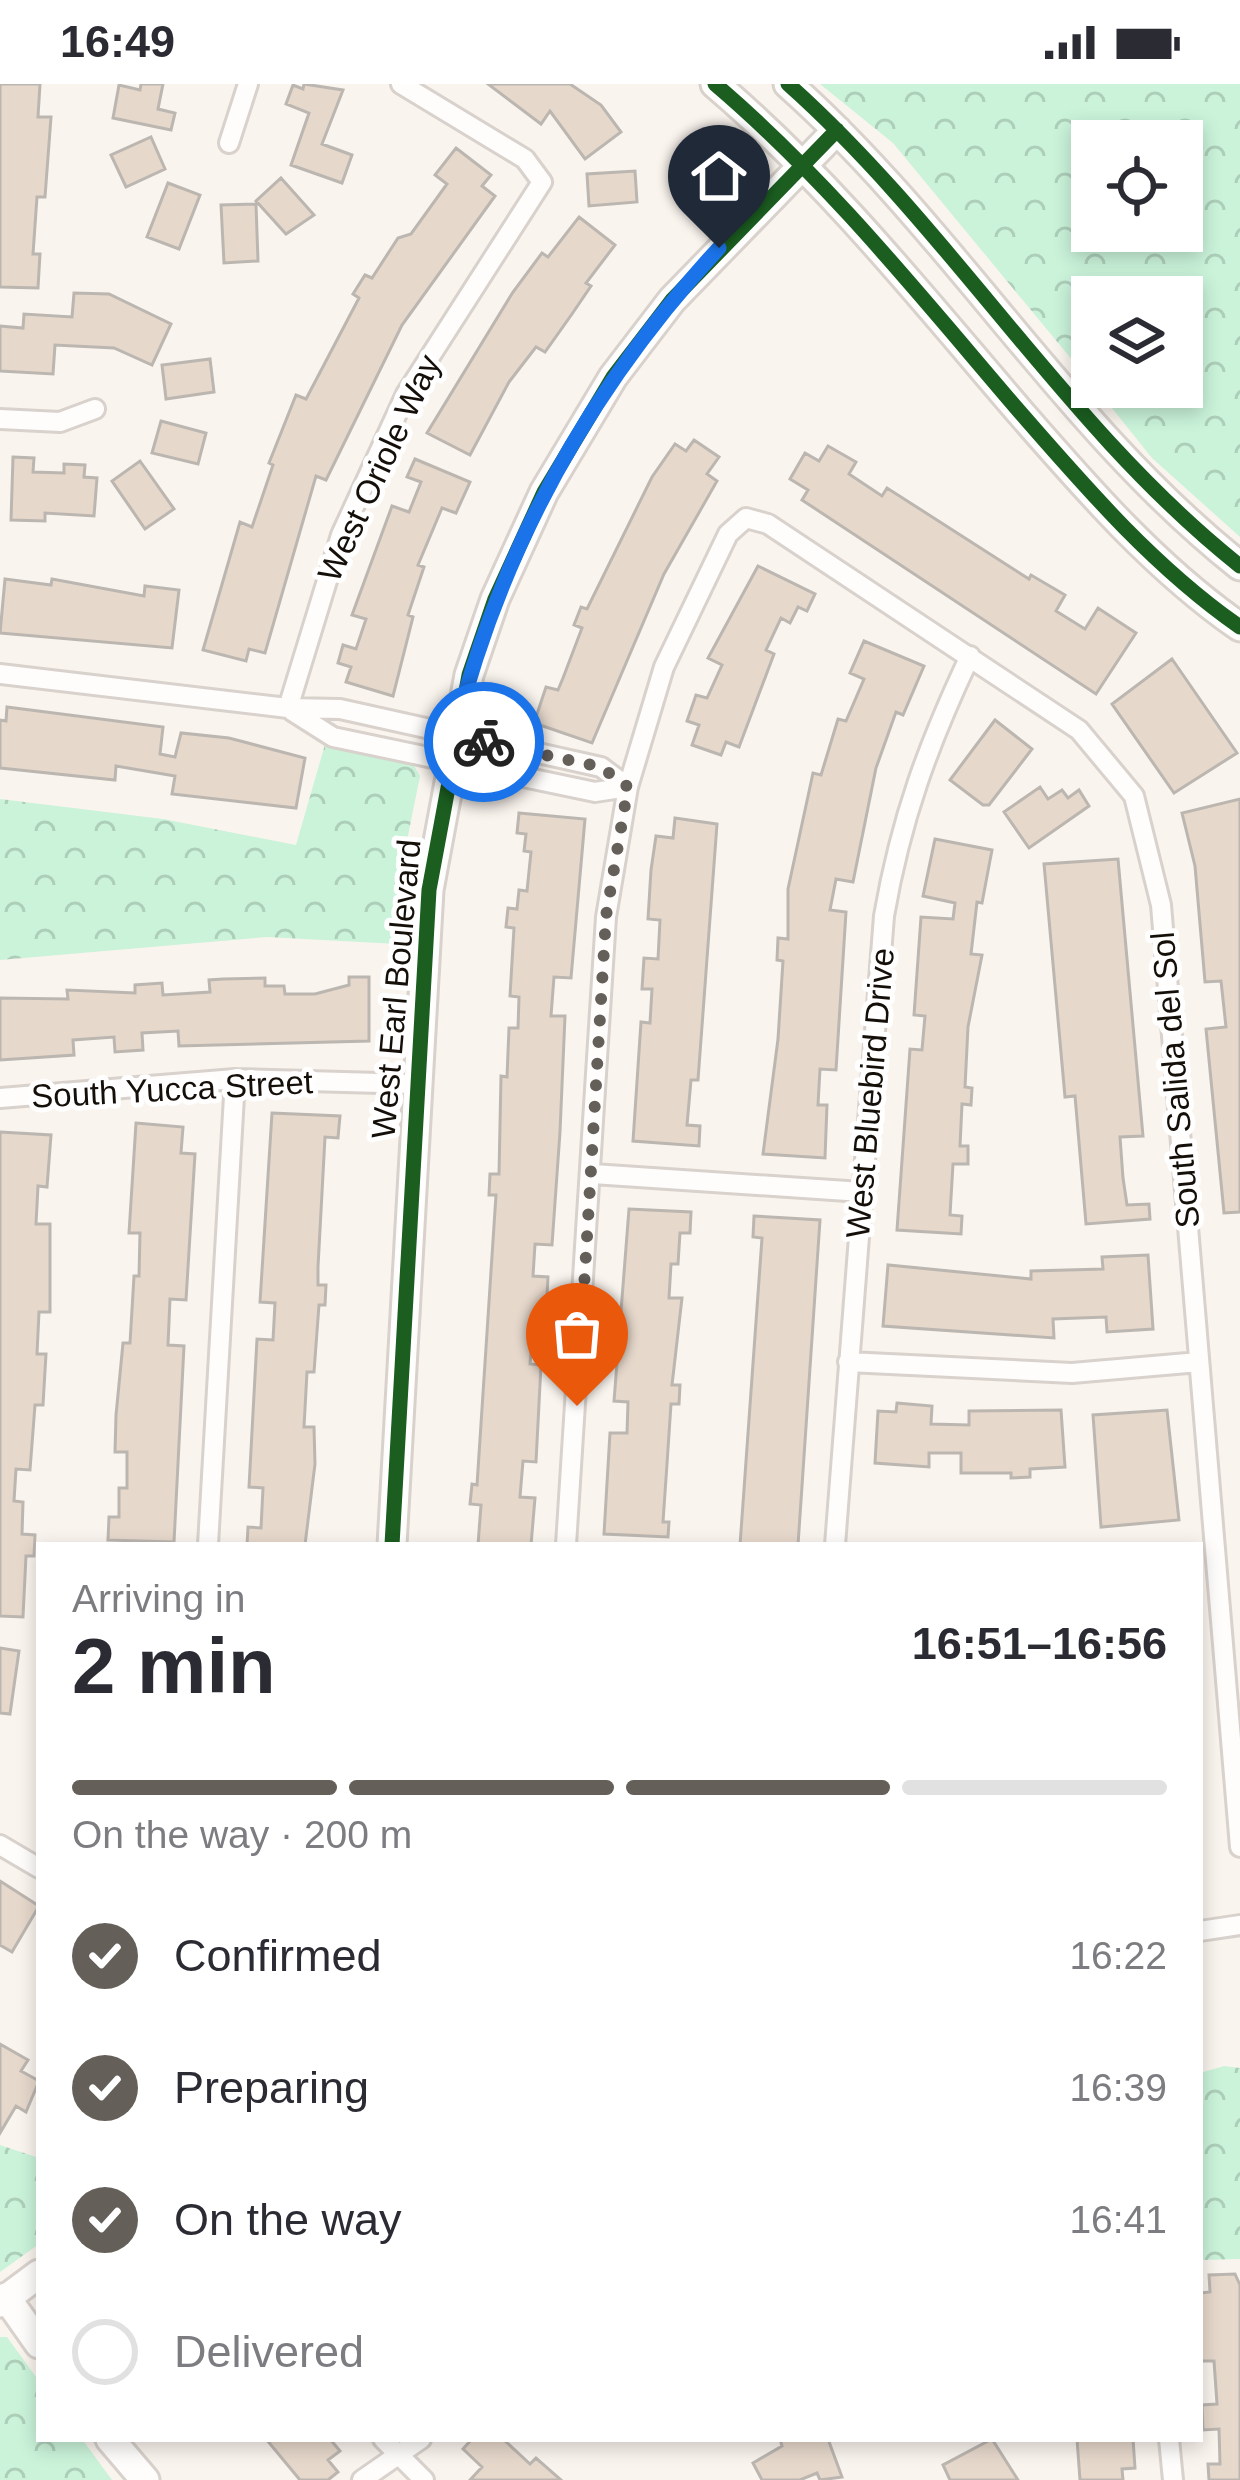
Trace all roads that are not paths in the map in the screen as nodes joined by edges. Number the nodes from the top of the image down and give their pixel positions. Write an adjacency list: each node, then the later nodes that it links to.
1 (248, 84): 6 (street)
2 (401, 84): 14 (street, West Oriole Way)
3 (715, 84): 7 (street)
4 (788, 84): 5 (street)
5 (838, 130): 7 (street, West Earl Boulevard); 10 (street)
6 (230, 143)
7 (805, 165): 11 (street); 15 (street, West Earl Boulevard)
8 (95, 409): 9 (street)
9 (0, 419)
10 (1240, 566)
11 (1240, 627)
12 (970, 656): 16 (street, South Salida del Sol); 21 (street, West Bluebird Drive); 23 (street, South Salida del Sol)
13 (0, 674): 14 (street)
14 (287, 708): 15 (street); 15 (street)
15 (452, 749): 16 (street); 18 (street, West Earl Boulevard)
16 (628, 787): 20 (street)
17 (235, 1079): 18 (street, South Yucca Street); 19 (street, South Yucca Street); 24 (street)
18 (416, 1084): 25 (street, West Earl Boulevard)
19 (0, 1098)
20 (593, 1174): 21 (street); 26 (street)
21 (862, 1192): 22 (street, West Bluebird Drive)
22 (848, 1362): 23 (street); 27 (street, West Bluebird Drive)
23 (1199, 1362): 29 (street, South Salida del Sol)
24 (208, 1542)
25 (392, 1542)
26 (566, 1542)
27 (835, 1542)
28 (0, 1845): 30 (street)
29 (1240, 1847)
30 (36, 1866)
31 (1240, 1925): 32 (street)
32 (1203, 1931)
33 (36, 2276): 34 (street)
34 (3, 2300): 35 (street)
35 (36, 2340)
36 (113, 2442): 41 (street)
37 (385, 2442): 40 (street)
38 (417, 2442): 40 (street)
39 (1169, 2442): 45 (street)
40 (399, 2457): 42 (street); 43 (street); 44 (street)
41 (145, 2480)
42 (362, 2480)
43 (391, 2480)
44 (424, 2480)
45 (1173, 2480)

